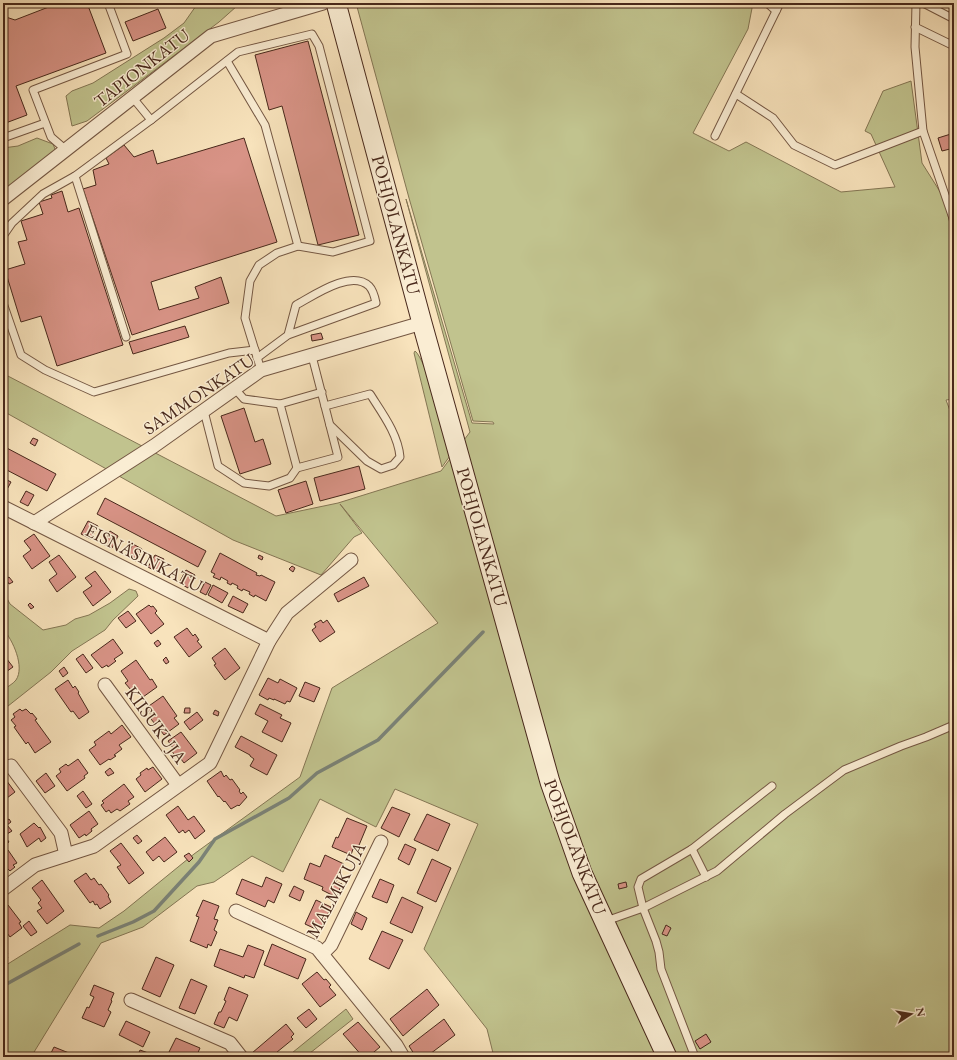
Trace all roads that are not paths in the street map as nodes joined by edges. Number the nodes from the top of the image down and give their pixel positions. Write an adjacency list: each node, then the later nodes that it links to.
1 (108, 3): 16 (lane)
2 (323, 3): 14 (street, TAPIONKATU)
3 (336, 3): 27 (main road, POHJOLANKATU)
4 (767, 3): 8 (lane)
5 (780, 3): 8 (lane)
6 (916, 3): 10 (lane)
7 (923, 3): 9 (lane)
8 (776, 11): 13 (lane)
9 (954, 19)
10 (915, 26): 11 (lane); 17 (lane)
11 (954, 46)
12 (227, 61): 15 (lane); 25 (lane); 25 (lane)
13 (736, 94): 17 (lane); 18 (lane)
14 (133, 98): 15 (lane); 20 (street, TAPIONKATU)
15 (151, 120): 21 (lane)
16 (46, 123): 19 (lane); 20 (lane)
17 (923, 131): 23 (lane)
18 (715, 136)
19 (3, 138)
20 (66, 150): 22 (street, TAPIONKATU)
21 (76, 176): 24 (lane); 29 (lane)
22 (3, 199)
23 (954, 221)
24 (3, 236)
25 (298, 246): 30 (lane)
26 (3, 303): 30 (lane)
27 (422, 323): 31 (street, SAMMONKATU); 56 (main road, POHJOLANKATU)
28 (288, 335): 28 (lane); 32 (lane)
29 (126, 337)
30 (255, 350): 32 (lane)
31 (312, 356): 32 (street, SAMMONKATU); 34 (lane)
32 (259, 364): 33 (street, SAMMONKATU)
33 (235, 389): 35 (lane); 37 (street, SAMMONKATU)
34 (322, 392): 35 (lane); 36 (lane)
35 (280, 404): 39 (lane)
36 (325, 406): 38 (lane); 38 (lane)
37 (204, 411): 39 (lane); 41 (street, SAMMONKATU)
38 (330, 425): 39 (lane)
39 (297, 468)
40 (3, 507): 41 (street, EISNÄSINKATU)
41 (34, 523): 43 (street, EISNÄSINKATU)
42 (351, 560): 43 (street)
43 (269, 641): 47 (street)
44 (105, 686): 47 (street, KIISUKUJA)
45 (954, 725): 52 (lane)
46 (11, 766): 51 (street)
47 (178, 785): 51 (street)
48 (772, 786): 50 (lane)
49 (381, 842): 57 (street, MALMIKUJA)
50 (692, 849): 52 (lane); 54 (lane)
51 (66, 855): 53 (street)
52 (706, 877): 54 (lane)
53 (3, 889)
54 (643, 908): 56 (lane); 62 (lane)
55 (236, 911): 57 (street)
56 (604, 922): 61 (main road, POHJOLANKATU)
57 (322, 954): 60 (street)
58 (131, 1000): 59 (street)
59 (241, 1057)
60 (403, 1057)
61 (667, 1057)
62 (694, 1057)

